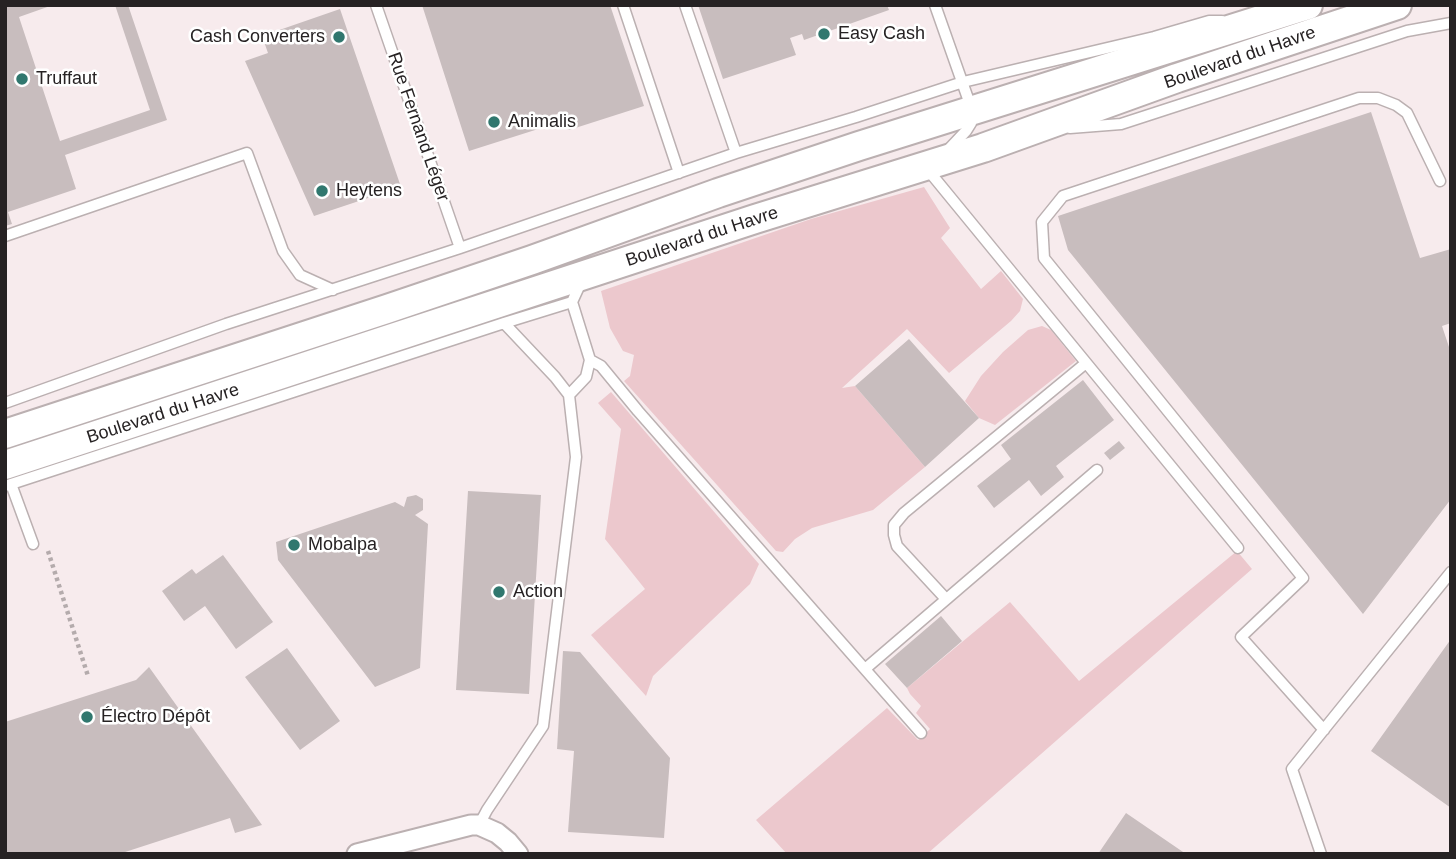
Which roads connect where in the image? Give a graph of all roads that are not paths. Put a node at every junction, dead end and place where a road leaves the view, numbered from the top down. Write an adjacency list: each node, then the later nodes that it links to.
1 (376, 5): 19 (lane, Rue Fernand Léger)
2 (623, 5): 16 (lane)
3 (685, 5): 14 (lane)
4 (935, 5): 11 (lane)
5 (1308, 5): 8 (main road, Boulevard du Havre)
6 (1397, 5): 13 (main road, Boulevard du Havre)
7 (1451, 17): 10 (lane)
8 (1261, 20): 11 (lane); 12 (main road, Boulevard du Havre)
9 (1451, 23): 10 (lane)
10 (1407, 31): 13 (lane)
11 (963, 82): 12 (lane); 14 (lane)
12 (972, 110): 15 (lane); 28 (main road, Boulevard du Havre)
13 (1035, 131): 15 (main road, Boulevard du Havre)
14 (736, 153): 16 (lane)
15 (927, 166): 20 (main road, Boulevard du Havre); 25 (lane)
16 (679, 173): 19 (lane)
17 (1440, 181): 36 (lane)
18 (5, 236): 21 (lane)
19 (460, 248): 21 (lane)
20 (584, 275): 22 (lane); 30 (main road, Boulevard du Havre)
21 (333, 289): 27 (lane)
22 (572, 302): 23 (lane); 24 (lane)
23 (504, 323): 26 (lane); 30 (lane)
24 (590, 360): 26 (lane); 35 (lane)
25 (1086, 363): 32 (lane); 34 (lane)
26 (569, 395): 38 (lane)
27 (5, 403)
28 (5, 434)
29 (1097, 470): 34 (lane)
30 (7, 478): 31 (lane)
31 (33, 544)
32 (1238, 548)
33 (1451, 572): 36 (lane)
34 (946, 599): 35 (lane)
35 (864, 669): 37 (lane)
36 (1324, 730): 41 (lane)
37 (921, 733)
38 (480, 825): 39 (street); 40 (street)
39 (356, 854)
40 (518, 854)
41 (1321, 854)

